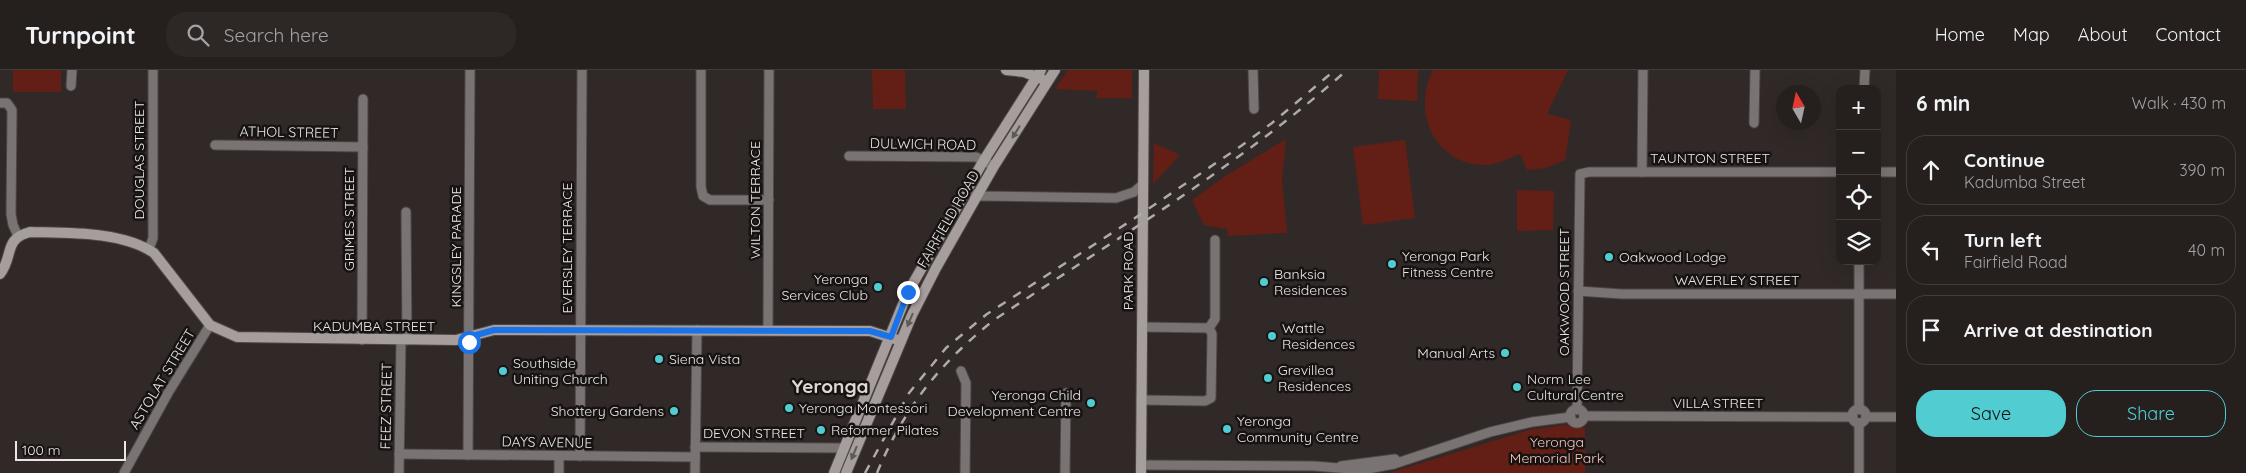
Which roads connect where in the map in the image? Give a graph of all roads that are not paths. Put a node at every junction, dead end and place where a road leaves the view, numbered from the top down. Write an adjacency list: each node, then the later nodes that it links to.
1 (72, 70): 17 (street)
2 (153, 70): 39 (street, DOUGLAS STREET)
3 (470, 70): 51 (street, KINGSLEY PARADE)
4 (582, 70): 50 (street, EVERSLEY TERRACE)
5 (701, 70): 35 (street)
6 (769, 70): 35 (street, WILTON TERRACE)
7 (1006, 70): 14 (street)
8 (1055, 70): 15 (street, FAIRFIELD ROAD)
9 (1144, 70): 32 (street, PARK ROAD)
10 (1254, 70): 20 (street)
11 (1642, 70): 27 (street)
12 (1755, 70): 21 (street)
13 (1865, 70): 16 (street)
14 (1039, 73): 15 (street); 25 (street, FAIRFIELD ROAD)
15 (1048, 82): 26 (street, FAIRFIELD ROAD, one-way to 26)
16 (1864, 85)
17 (71, 86)
18 (363, 99): 23 (street, GRIMES STREET)
19 (0, 103): 37 (street)
20 (1254, 108)
21 (1754, 123)
22 (215, 145): 23 (street, ATHOL STREET)
23 (363, 146): 53 (street, GRIMES STREET)
24 (848, 156): 25 (street, DULWICH ROAD)
25 (984, 160): 26 (street, DULWICH ROAD); 33 (street, FAIRFIELD ROAD)
26 (994, 166): 34 (street, FAIRFIELD ROAD)
27 (1642, 172): 28 (street, TAUNTON STREET); 31 (street, TAUNTON STREET)
28 (1836, 172)
29 (1881, 172): 30 (street)
30 (1896, 172)
31 (1580, 174): 42 (street, OAKWOOD STREET)
32 (1142, 184): 34 (street); 46 (street, PARK ROAD)
33 (966, 192): 34 (street); 52 (street, FAIRFIELD ROAD)
34 (978, 196): 55 (street, FAIRFIELD ROAD, one-way to 55)
35 (769, 200): 49 (street, WILTON TERRACE)
36 (406, 212): 54 (street, FEEZ STREET)
37 (18, 236): 39 (street); 41 (street)
38 (1215, 240): 47 (street)
39 (149, 249): 45 (street, KADUMBA STREET)
40 (1859, 265): 43 (street)
41 (0, 274)
42 (1578, 291): 43 (street, WAVERLEY STREET); 59 (street, OAKWOOD STREET)
43 (1859, 294): 44 (street, WAVERLEY STREET); 60 (street)
44 (1896, 294)
45 (210, 325): 53 (street, KADUMBA STREET); 70 (street, ASTOLAT STREET)
46 (1142, 327): 47 (street); 58 (street, PARK ROAD)
47 (1209, 328): 58 (street)
48 (697, 330): 49 (street, KADUMBA STREET); 50 (street, KADUMBA STREET); 62 (street)
49 (768, 330): 52 (street, KADUMBA STREET)
50 (580, 331): 51 (street, KADUMBA STREET); 67 (street, EVERSLEY TERRACE)
51 (469, 337): 54 (street, KADUMBA STREET); 65 (street, KINGSLEY PARADE)
52 (891, 337): 55 (street, KADUMBA STREET); 63 (street, FAIRFIELD ROAD)
53 (362, 340): 54 (street, KADUMBA STREET)
54 (404, 340): 64 (street, FEEZ STREET)
55 (901, 342): 75 (street, FAIRFIELD ROAD, one-way to 75)
56 (961, 371): 76 (street)
57 (1066, 393): 77 (street)
58 (1141, 400): 69 (street, PARK ROAD)
59 (1581, 413): 60 (street, VILLA STREET); 69 (street, VILLA STREET)
60 (1859, 417): 61 (street, VILLA STREET); 78 (street)
61 (1896, 417)
62 (695, 447): 63 (street, DEVON STREET); 68 (street)
63 (844, 448): 74 (street, FAIRFIELD ROAD)
64 (400, 454): 65 (street, DAYS AVENUE); 71 (street, FEEZ STREET)
65 (468, 455): 66 (street, DAYS AVENUE)
66 (559, 456): 67 (street, DAYS AVENUE); 72 (street)
67 (580, 456): 68 (street, DAYS AVENUE)
68 (695, 457): 73 (street)
69 (1141, 469)
70 (124, 473)
71 (400, 473)
72 (559, 473)
73 (695, 473)
74 (834, 473)
75 (846, 473)
76 (965, 473)
77 (1065, 473)
78 (1859, 473)

